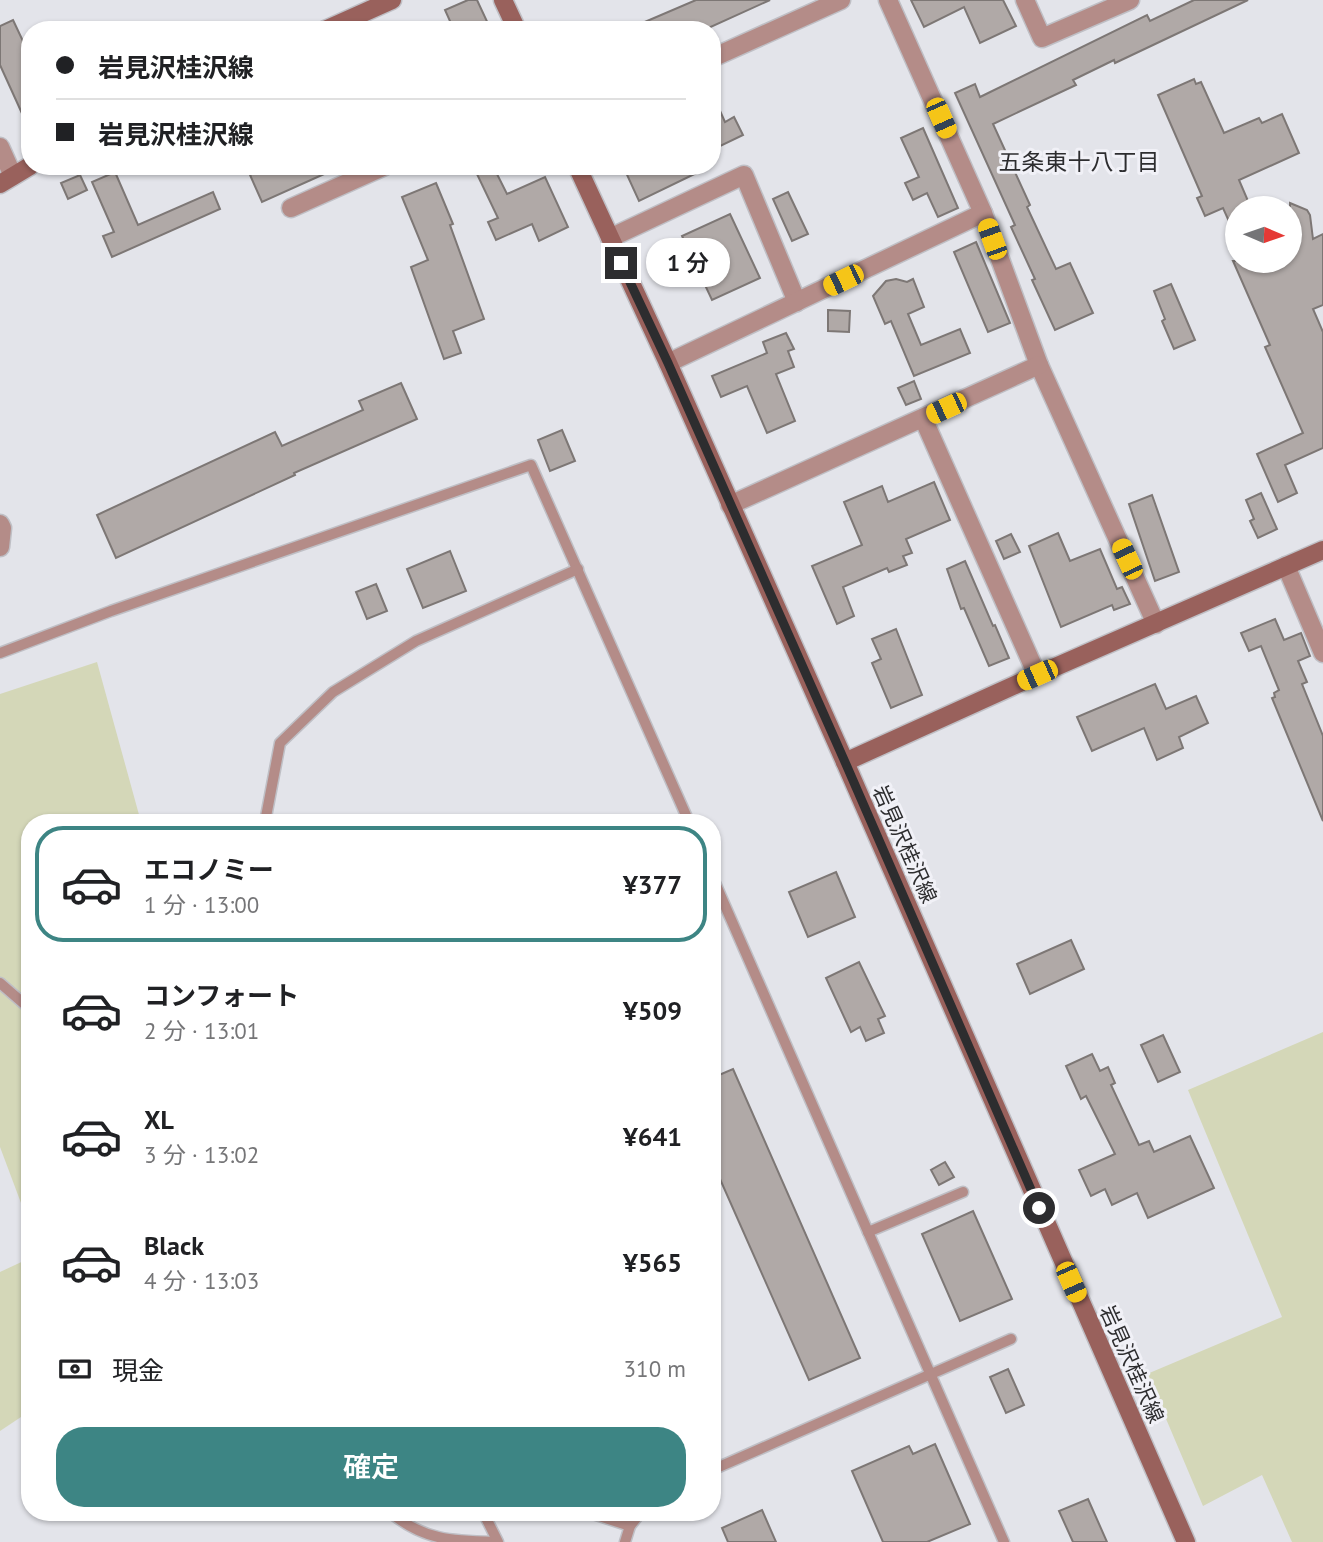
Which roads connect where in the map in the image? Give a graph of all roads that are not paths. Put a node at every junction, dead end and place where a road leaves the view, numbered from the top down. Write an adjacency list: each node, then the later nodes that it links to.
1 (392, 0): 7 (main road)
2 (503, 0): 8 (main road)
3 (841, 0): 9 (street)
4 (888, 0): 15 (street)
5 (1026, 0): 6 (street)
6 (1130, 0)
7 (345, 21)
8 (513, 21)
9 (721, 54)
10 (0, 147): 13 (street)
11 (365, 175): 14 (street)
12 (582, 175): 16 (main road, 岩見沢桂沢線)
13 (6, 180)
14 (291, 208)
15 (982, 213): 17 (street); 19 (street)
16 (610, 238): 17 (street); 18 (main road, 岩見沢桂沢線)
17 (797, 302): 18 (street)
18 (668, 363): 21 (main road, 岩見沢桂沢線)
19 (1039, 365): 20 (street); 27 (street)
20 (923, 418): 21 (street); 30 (street)
21 (730, 505): 31 (main road, 岩見沢桂沢線)
22 (0, 524): 23 (street)
23 (0, 547)
24 (1323, 550): 25 (main road)
25 (1286, 566): 27 (main road); 29 (street)
26 (578, 569): 28 (lane); 32 (lane); 33 (lane)
27 (1156, 624): 30 (main road)
28 (0, 653)
29 (1323, 653)
30 (1037, 675): 31 (main road)
31 (845, 762): 50 (main road, 岩見沢桂沢線)
32 (267, 814)
33 (685, 814)
34 (721, 897): 38 (lane)
35 (0, 983): 36 (lane)
36 (21, 1001)
37 (963, 1192): 38 (lane)
38 (868, 1233): 40 (lane)
39 (1011, 1339): 40 (lane)
40 (929, 1374): 41 (lane); 49 (lane)
41 (721, 1466)
42 (400, 1521): 47 (lane)
43 (487, 1521): 47 (lane)
44 (615, 1521): 46 (lane)
45 (634, 1521): 46 (lane)
46 (630, 1526): 48 (lane)
47 (498, 1542)
48 (625, 1542)
49 (1004, 1542)
50 (1186, 1542)

